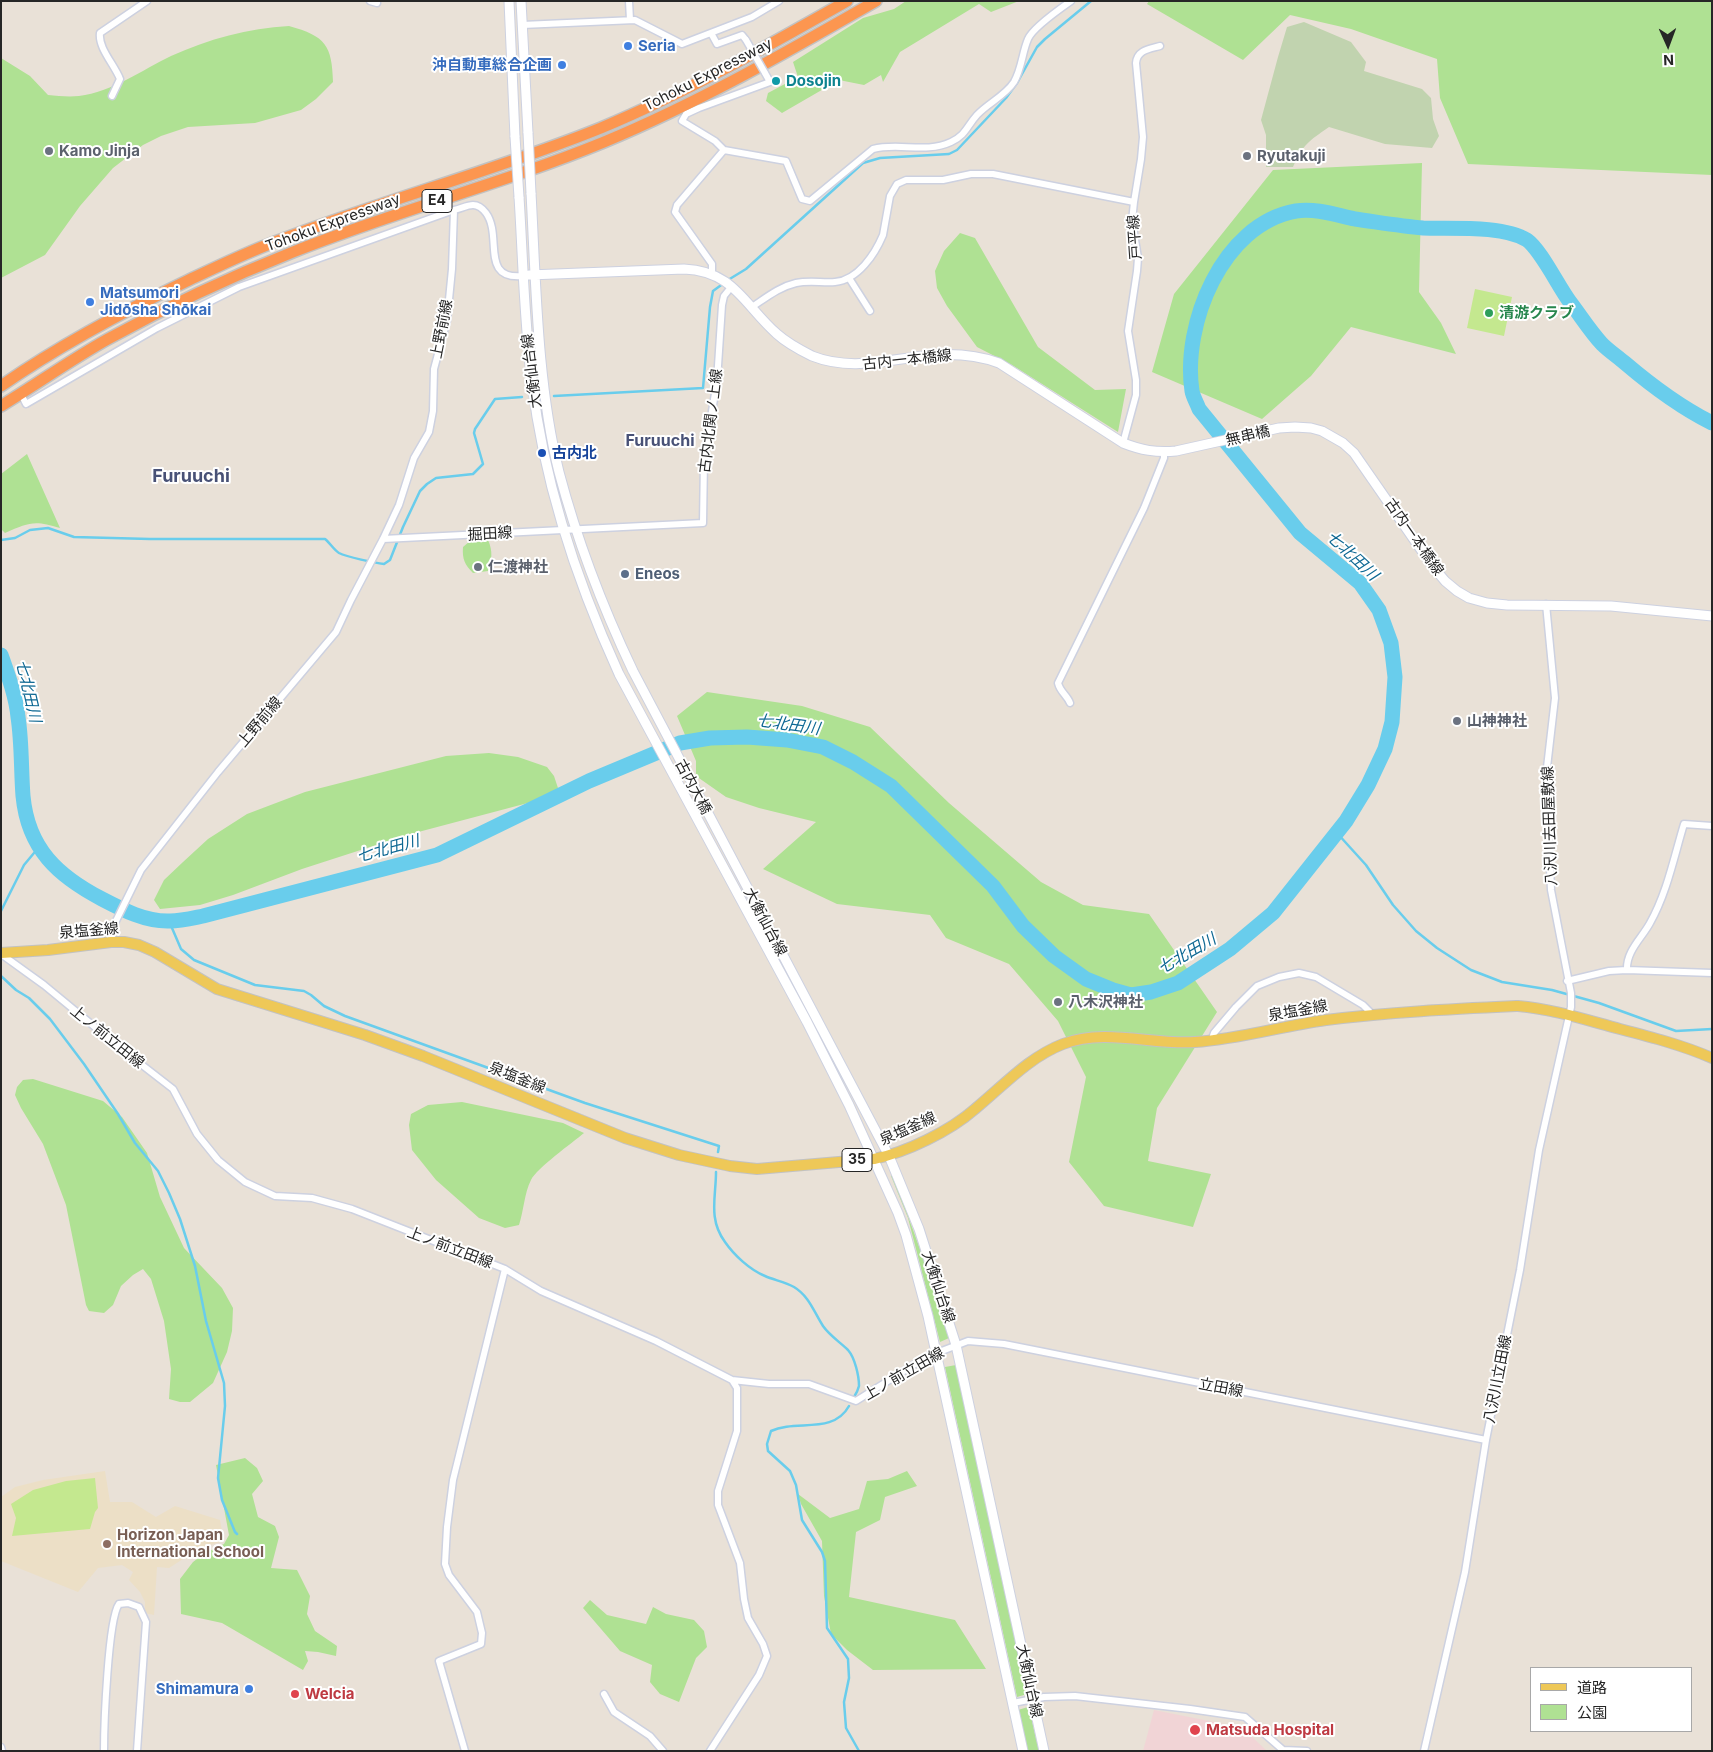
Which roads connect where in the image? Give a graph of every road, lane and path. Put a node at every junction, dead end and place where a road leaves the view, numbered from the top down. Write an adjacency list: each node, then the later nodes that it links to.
1 (147, 1): 15 (street)
2 (370, 1): 10 (street)
3 (509, 1): 21 (main road, 大衡仙台線, bridge)
4 (521, 1): 12 (main road, 大衡仙台線)
5 (629, 1): 11 (street)
6 (778, 1): 13 (street)
7 (846, 1): 26 (highway, Tohoku Expressway / E4)
8 (876, 1): 28 (highway, Tohoku Expressway / E4)
9 (1071, 1): 16 (street)
10 (377, 3)
11 (630, 20): 12 (street); 13 (street)
12 (522, 25): 19 (main road, 大衡仙台線, bridge)
13 (711, 34): 16 (street, bridge)
14 (1160, 46): 17 (street, 戸平線)
15 (112, 96)
16 (724, 150): 20 (street)
17 (1134, 202): 22 (street); 30 (street, 戸平線)
18 (454, 210): 21 (street); 27 (street); 35 (street, 上野前線)
19 (535, 274): 20 (main road, 古内一本橋線); 21 (main road, 古内一本橋線); 33 (main road, 大衡仙台線)
20 (712, 274): 23 (main road, 古内一本橋線)
21 (524, 276): 34 (main road, 大衡仙台線)
22 (849, 278): 24 (street); 25 (street)
23 (727, 282): 24 (main road, 古内一本橋線); 33 (street, 古内北関ノ上線)
24 (752, 307): 30 (main road, 古内一本橋線)
25 (870, 311)
26 (1, 386)
27 (22, 396)
28 (1, 406)
29 (1288, 428): 31 (main road, 無串橋); 36 (main road, 古内一本橋線)
30 (1123, 443): 32 (main road, 古内一本橋線)
31 (1209, 444): 32 (main road, 古内一本橋線)
32 (1164, 452): 38 (street)
33 (577, 529): 34 (street, 掘田線); 39 (main road, 大衡仙台線)
34 (564, 530): 35 (street, 掘田線); 40 (main road, 大衡仙台線)
35 (383, 539): 46 (street, 上野前線)
36 (1546, 604): 37 (main road, 古内一本橋線); 50 (street, 八沢川去田屋敷線)
37 (1712, 616)
38 (1070, 703)
39 (649, 704): 40 (main road); 41 (main road, 大衡仙台線)
40 (638, 710): 42 (main road, 大衡仙台線)
41 (655, 716): 45 (main road, 古内大橋)
42 (644, 721): 44 (main road, 古内大橋)
43 (1712, 826): 48 (street)
44 (718, 859): 56 (main road, 大衡仙台線)
45 (731, 859): 55 (main road, 大衡仙台線)
46 (111, 942): 47 (main road, 泉塩釜線 / 35); 56 (main road, 泉塩釜線 / 35)
47 (1, 954): 57 (street, 上ノ前立田線)
48 (1627, 970): 49 (street); 50 (street)
49 (1712, 973)
50 (1568, 983): 51 (street, 八沢川去田屋敷線)
51 (1570, 1011): 52 (main road, 泉塩釜線 / 35); 54 (main road, 泉塩釜線 / 35); 61 (street, 八沢川立田線)
52 (1373, 1015): 53 (main road, 泉塩釜線 / 35); 53 (street)
53 (1211, 1040): 55 (main road, 泉塩釜線 / 35)
54 (1712, 1058)
55 (889, 1156): 56 (main road, 泉塩釜線 / 35); 58 (main road, 大衡仙台線)
56 (874, 1159): 59 (main road, 大衡仙台線)
57 (505, 1269): 60 (street, 上ノ前立田線); 67 (street)
58 (956, 1345): 59 (street, 上ノ前立田線); 61 (street, 立田線); 63 (main road, 大衡仙台線)
59 (936, 1352): 60 (street, 上ノ前立田線); 64 (main road, 大衡仙台線)
60 (732, 1380): 69 (street)
61 (1486, 1440): 73 (street, 八沢川立田線)
62 (604, 1694): 68 (street)
63 (1033, 1699): 64 (street); 71 (main road, 大衡仙台線); 72 (street)
64 (1013, 1703): 70 (main road, 大衡仙台線)
65 (104, 1751): 66 (street)
66 (137, 1751)
67 (465, 1751)
68 (663, 1751)
69 (710, 1751)
70 (1023, 1751)
71 (1044, 1751)
72 (1307, 1751)
73 (1424, 1751)

